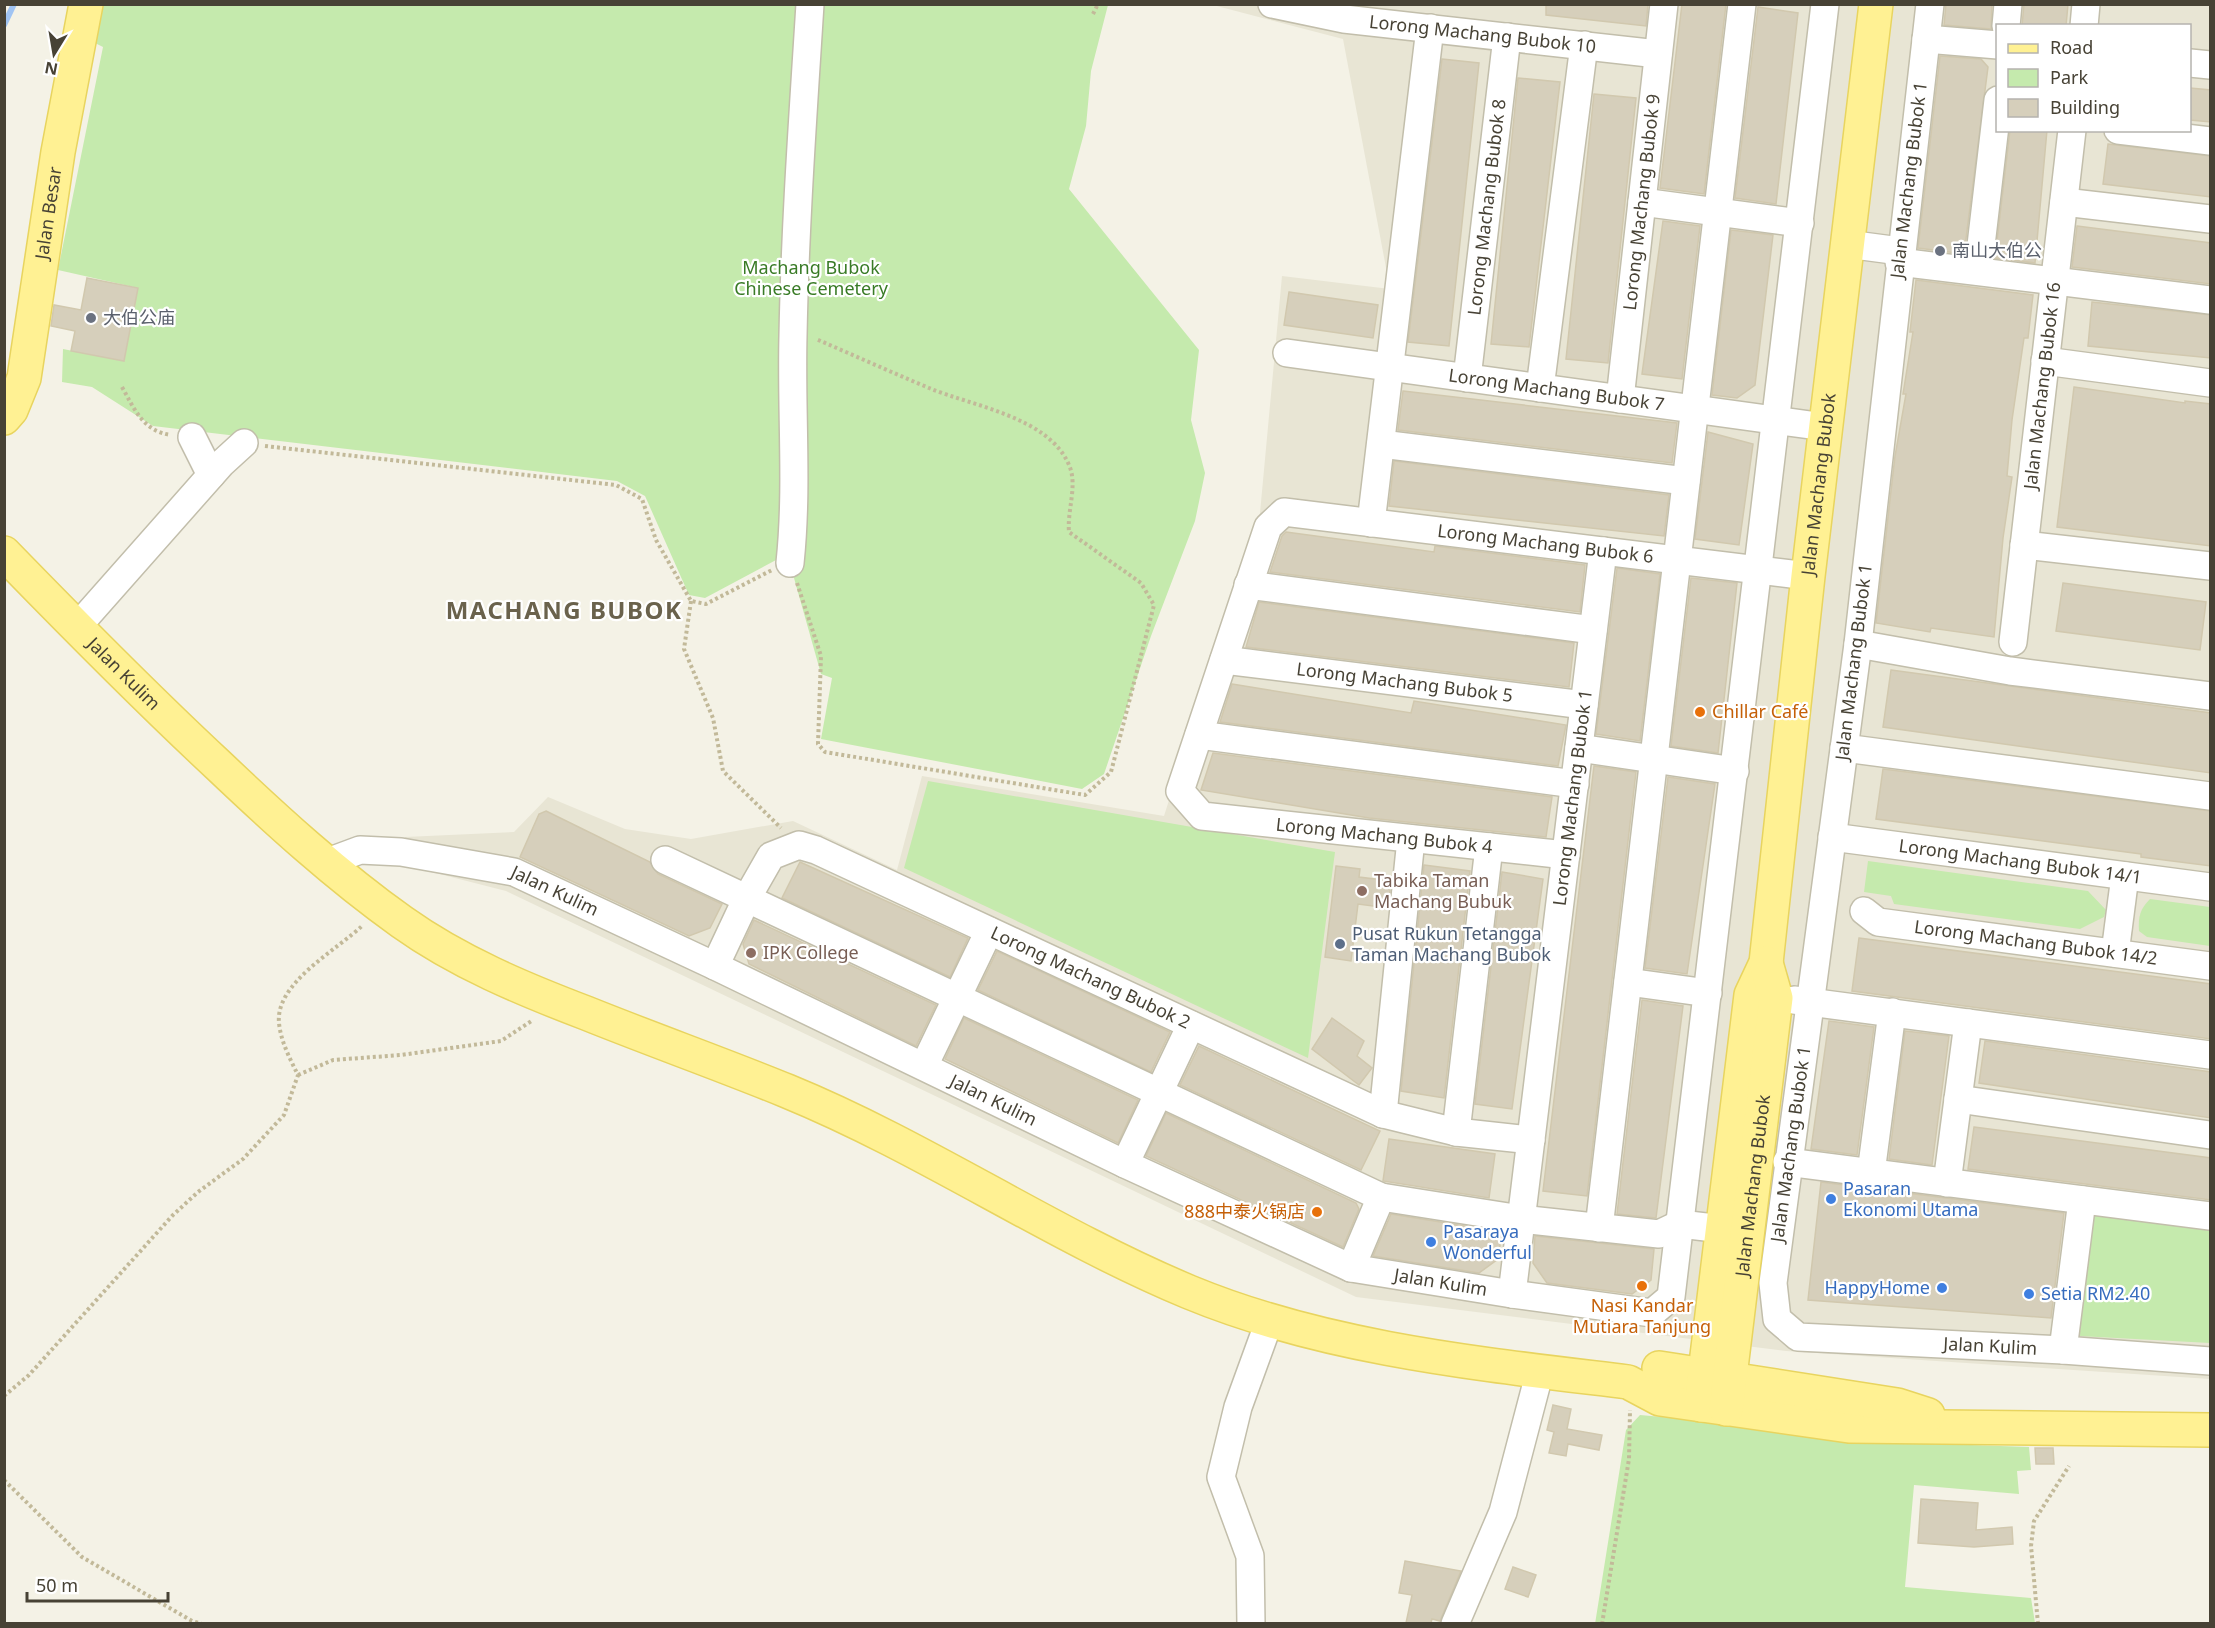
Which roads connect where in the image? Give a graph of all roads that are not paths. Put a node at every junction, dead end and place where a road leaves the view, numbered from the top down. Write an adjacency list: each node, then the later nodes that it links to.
1 (86, 4): 43 (main road, Jalan Besar)
2 (810, 4): 56 (street)
3 (1664, 4): 18 (street, Lorong Machang Bubok 9)
4 (1742, 4): 27 (street)
5 (1825, 4): 29 (street)
6 (1876, 4): 30 (main road, Jalan Machang Bubok)
7 (1930, 4): 15 (street, Jalan Machang Bubok 1)
8 (2008, 4): 11 (street)
9 (2086, 4): 12 (street)
10 (1282, 6): 13 (street, Lorong Machang Bubok 10)
11 (2006, 24)
12 (2084, 24)
13 (1430, 28): 14 (street, Lorong Machang Bubok 10); 37 (street)
14 (1507, 37): 16 (street, Lorong Machang Bubok 10); 38 (street, Lorong Machang Bubok 8)
15 (1926, 39): 17 (street); 31 (street, Jalan Machang Bubok 1)
16 (1584, 45): 18 (street, Lorong Machang Bubok 10); 40 (street)
17 (1996, 45)
18 (1658, 54): 25 (street, Lorong Machang Bubok 9)
19 (2191, 63): 20 (street)
20 (2211, 64)
21 (1996, 117): 32 (street)
22 (2072, 132): 26 (street, Jalan Machang Bubok 16)
23 (2135, 132): 24 (street)
24 (2211, 141)
25 (1642, 202): 27 (street); 41 (street, Lorong Machang Bubok 9)
26 (2064, 202): 28 (street); 33 (street, Jalan Machang Bubok 16)
27 (1718, 212): 29 (street); 42 (street)
28 (2211, 219)
29 (1800, 223): 44 (street)
30 (1847, 244): 31 (street); 45 (main road, Jalan Machang Bubok)
31 (1900, 256): 32 (street); 64 (street, Jalan Machang Bubok 1)
32 (1978, 271): 33 (street)
33 (2055, 280): 34 (street); 36 (street, Jalan Machang Bubok 16)
34 (2211, 300)
35 (1287, 353): 37 (street, Lorong Machang Bubok 7)
36 (2045, 361): 39 (street); 52 (street, Jalan Machang Bubok 16)
37 (1390, 367): 38 (street, Lorong Machang Bubok 7); 48 (street)
38 (1467, 378): 40 (street, Lorong Machang Bubok 7)
39 (2211, 382)
40 (1540, 388): 41 (street, Lorong Machang Bubok 7)
41 (1620, 399): 42 (street, Lorong Machang Bubok 7)
42 (1695, 409): 44 (street, Lorong Machang Bubok 7); 50 (street)
43 (4, 418)
44 (1776, 421): 45 (street, Lorong Machang Bubok 7); 58 (street)
45 (1825, 427): 59 (main road, Jalan Machang Bubok)
46 (192, 437): 49 (street)
47 (244, 443): 49 (street)
48 (1381, 444): 50 (street); 51 (street)
49 (211, 475): 61 (street)
50 (1686, 481): 55 (street)
51 (1371, 523): 53 (street, Lorong Machang Bubok 6); 60 (street, Lorong Machang Bubok 6)
52 (2024, 545): 57 (street); 63 (street, Jalan Machang Bubok 16)
53 (1603, 551): 55 (street, Lorong Machang Bubok 6); 62 (street, Lorong Machang Bubok 1)
54 (4, 553): 61 (main road, Jalan Kulim)
55 (1677, 560): 58 (street, Lorong Machang Bubok 6); 71 (street)
56 (790, 563)
57 (2211, 566)
58 (1758, 570): 59 (street, Lorong Machang Bubok 6); 72 (street)
59 (1808, 576): 91 (main road, Jalan Machang Bubok)
60 (1248, 585): 62 (street); 65 (street)
61 (76, 628): 80 (main road, Jalan Kulim)
62 (1593, 630): 67 (street, Lorong Machang Bubok 1)
63 (2013, 642)
64 (1858, 644): 66 (street); 70 (street, Jalan Machang Bubok 1)
65 (1224, 660): 67 (street, Lorong Machang Bubok 5); 68 (street)
66 (2211, 696)
67 (1584, 705): 69 (street, Lorong Machang Bubok 1)
68 (1198, 735): 73 (street); 76 (street, Lorong Machang Bubok 4)
69 (1579, 748): 71 (street); 73 (street, Lorong Machang Bubok 1)
70 (1844, 748): 74 (street); 75 (street, Jalan Machang Bubok 1)
71 (1654, 759): 72 (street); 89 (street)
72 (1735, 771): 90 (street)
73 (1575, 784): 78 (street, Lorong Machang Bubok 1)
74 (2211, 796)
75 (1832, 837): 81 (street, Lorong Machang Bubok 14/1); 93 (street, Jalan Machang Bubok 1)
76 (1411, 838): 77 (street, Lorong Machang Bubok 4); 101 (street)
77 (1489, 847): 78 (street, Lorong Machang Bubok 4); 102 (street)
78 (1566, 855): 104 (street, Lorong Machang Bubok 1)
79 (665, 860): 83 (street)
80 (325, 863): 87 (street, Jalan Kulim); 119 (main road, Jalan Kulim)
81 (2125, 876): 82 (street, Lorong Machang Bubok 14/1); 86 (street)
82 (2211, 887)
83 (747, 898): 85 (street, Lorong Machang Bubok 2); 87 (street); 92 (street)
84 (1864, 911): 86 (street, Lorong Machang Bubok 14/2)
85 (989, 931): 92 (street); 96 (street, Lorong Machang Bubok 2)
86 (2115, 953): 88 (street, Lorong Machang Bubok 14/2)
87 (715, 966): 98 (street, Jalan Kulim)
88 (2211, 966)
89 (1628, 981): 90 (street); 114 (street)
90 (1708, 993): 113 (street)
91 (1764, 996): 93 (street); 115 (main road, Jalan Machang Bubok); 118 (main road, Jalan Machang Bubok)
92 (957, 997): 98 (street); 99 (street)
93 (1810, 1002): 94 (street); 105 (street, Jalan Machang Bubok 1)
94 (1892, 1012): 95 (street); 107 (street)
95 (1968, 1023): 97 (street); 100 (street)
96 (1191, 1025): 99 (street); 101 (street, Lorong Machang Bubok 2)
97 (2211, 1055)
98 (924, 1066): 106 (street, Jalan Kulim)
99 (1159, 1092): 106 (street); 109 (street)
100 (1959, 1099): 103 (street); 108 (street)
101 (1383, 1114): 102 (street, Lorong Machang Bubok 2)
102 (1456, 1132): 104 (street, Lorong Machang Bubok 2)
103 (2211, 1136)
104 (1531, 1140): 112 (street, Lorong Machang Bubok 1)
105 (1787, 1162): 107 (street); 120 (street, Jalan Machang Bubok 1)
106 (1125, 1164): 116 (street, Jalan Kulim)
107 (1871, 1173): 108 (street)
108 (1947, 1183): 110 (street)
109 (1381, 1197): 112 (street); 116 (street)
110 (2082, 1200): 111 (street); 121 (street)
111 (2211, 1216)
112 (1521, 1219): 114 (street); 117 (street, Lorong Machang Bubok 1)
113 (1680, 1224): 114 (street); 115 (street); 117 (street, Jalan Kulim)
114 (1599, 1228)
115 (1724, 1229): 118 (main road, Jalan Machang Bubok)
116 (1351, 1268): 117 (street, Jalan Kulim)
117 (1512, 1294)
118 (1726, 1314): 123 (main road); 126 (main road); 127 (main road, Jalan Machang Bubok)
119 (1270, 1319): 124 (main road, Jalan Kulim); 130 (street)
120 (1777, 1319): 121 (street, Jalan Kulim)
121 (2063, 1350): 122 (street, Jalan Kulim)
122 (2211, 1361)
123 (1659, 1368): 125 (main road); 127 (main road, Jalan Kulim)
124 (1540, 1371): 125 (main road, Jalan Kulim); 131 (street)
125 (1628, 1382): 127 (main road, Jalan Kulim)
126 (1792, 1388): 127 (main road, Jalan Kulim); 128 (main road, Jalan Kulim)
127 (1716, 1392): 128 (main road, Jalan Kulim)
128 (1964, 1427): 129 (main road, Jalan Kulim)
129 (2211, 1430)
130 (1251, 1623)
131 (1455, 1623)

